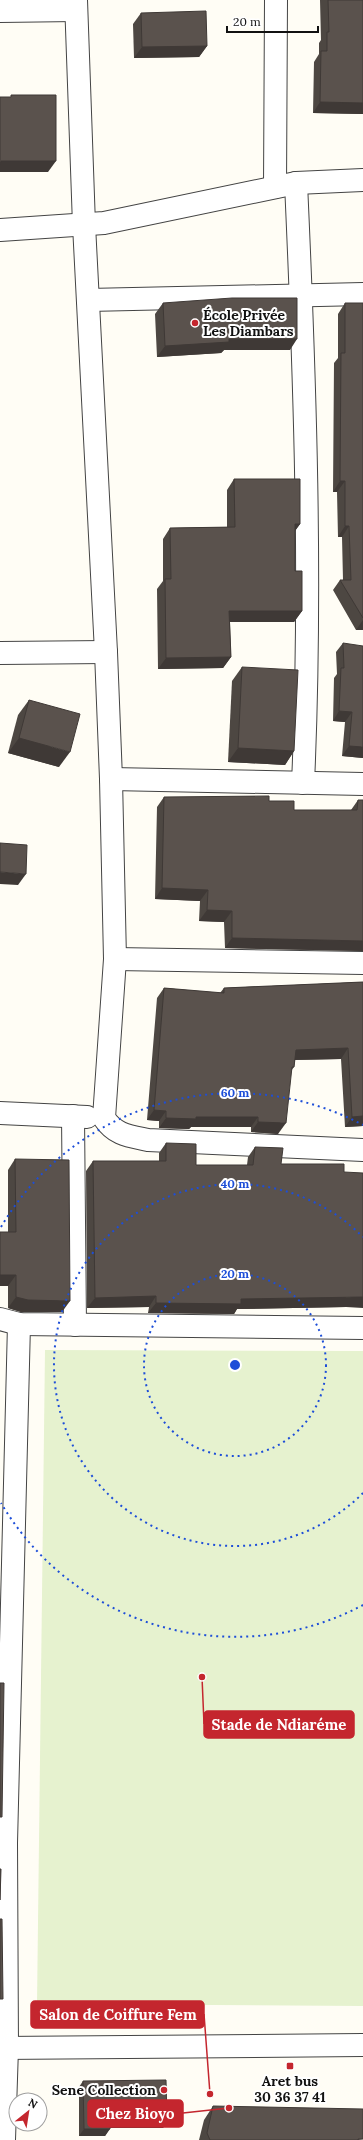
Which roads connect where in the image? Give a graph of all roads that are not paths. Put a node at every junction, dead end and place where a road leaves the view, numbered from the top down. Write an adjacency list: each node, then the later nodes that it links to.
1 (276, 0): 5 (street)
2 (76, 5): 3 (street); 6 (street)
3 (0, 11)
4 (363, 180): 5 (street)
5 (286, 185): 6 (street); 9 (street)
6 (84, 225): 7 (street); 10 (street)
7 (0, 230)
8 (363, 294): 9 (street)
9 (301, 295): 10 (street); 14 (street)
10 (88, 300): 11 (street)
11 (106, 652): 12 (street); 13 (street)
12 (0, 653)
13 (111, 779): 14 (street); 16 (street)
14 (303, 782): 15 (street)
15 (363, 784)
16 (115, 959): 17 (street); 20 (street)
17 (363, 962)
18 (0, 1113): 19 (street)
19 (73, 1116): 20 (street); 23 (street)
20 (104, 1118): 21 (street)
21 (363, 1150)
22 (10, 1322): 23 (street); 25 (street)
23 (75, 1325): 24 (street)
24 (363, 1328)
25 (6, 1662): 26 (street)
26 (3, 1843): 28 (street)
27 (363, 2045): 28 (street)
28 (4, 2048): 29 (street)
29 (4, 2140)

